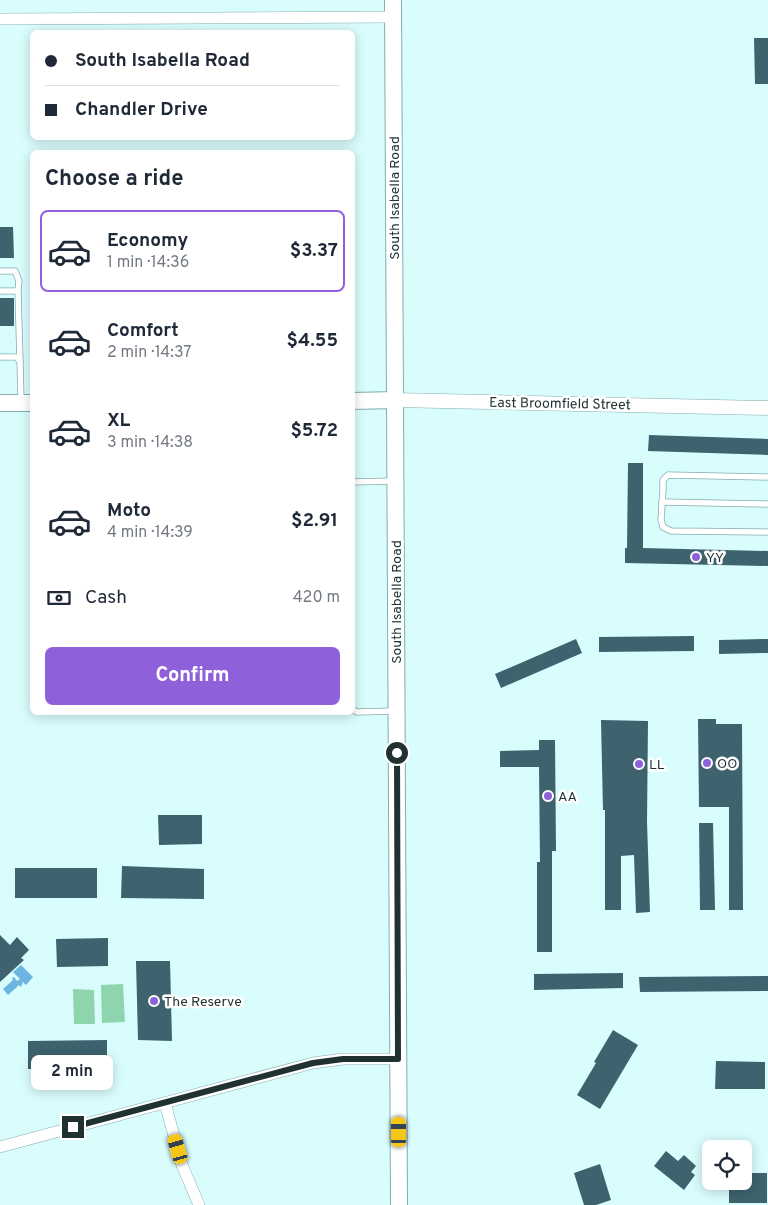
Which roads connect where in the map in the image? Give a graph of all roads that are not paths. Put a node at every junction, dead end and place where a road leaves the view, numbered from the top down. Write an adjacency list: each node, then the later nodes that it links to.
1 (392, 0): 2 (main road, South Isabella Road)
2 (393, 17): 3 (street); 9 (main road, South Isabella Road)
3 (0, 19)
4 (0, 271): 6 (lane)
5 (0, 291): 6 (lane)
6 (18, 291): 8 (lane)
7 (0, 357): 8 (lane)
8 (20, 360): 12 (lane)
9 (395, 400): 10 (main road, East Broomfield Street); 13 (street, East Broomfield Street); 16 (main road, South Isabella Road)
10 (355, 401)
11 (0, 403): 12 (main road)
12 (27, 403)
13 (768, 408)
14 (768, 476): 17 (lane)
15 (355, 482): 16 (lane)
16 (396, 482): 21 (main road, South Isabella Road)
17 (662, 502): 18 (lane); 19 (lane)
18 (768, 504)
19 (768, 532)
20 (355, 711): 21 (lane)
21 (397, 711): 22 (main road, South Isabella Road)
22 (398, 1059): 23 (street); 26 (main road, South Isabella Road)
23 (165, 1102): 24 (street); 25 (street)
24 (0, 1147)
25 (199, 1205)
26 (399, 1205)

